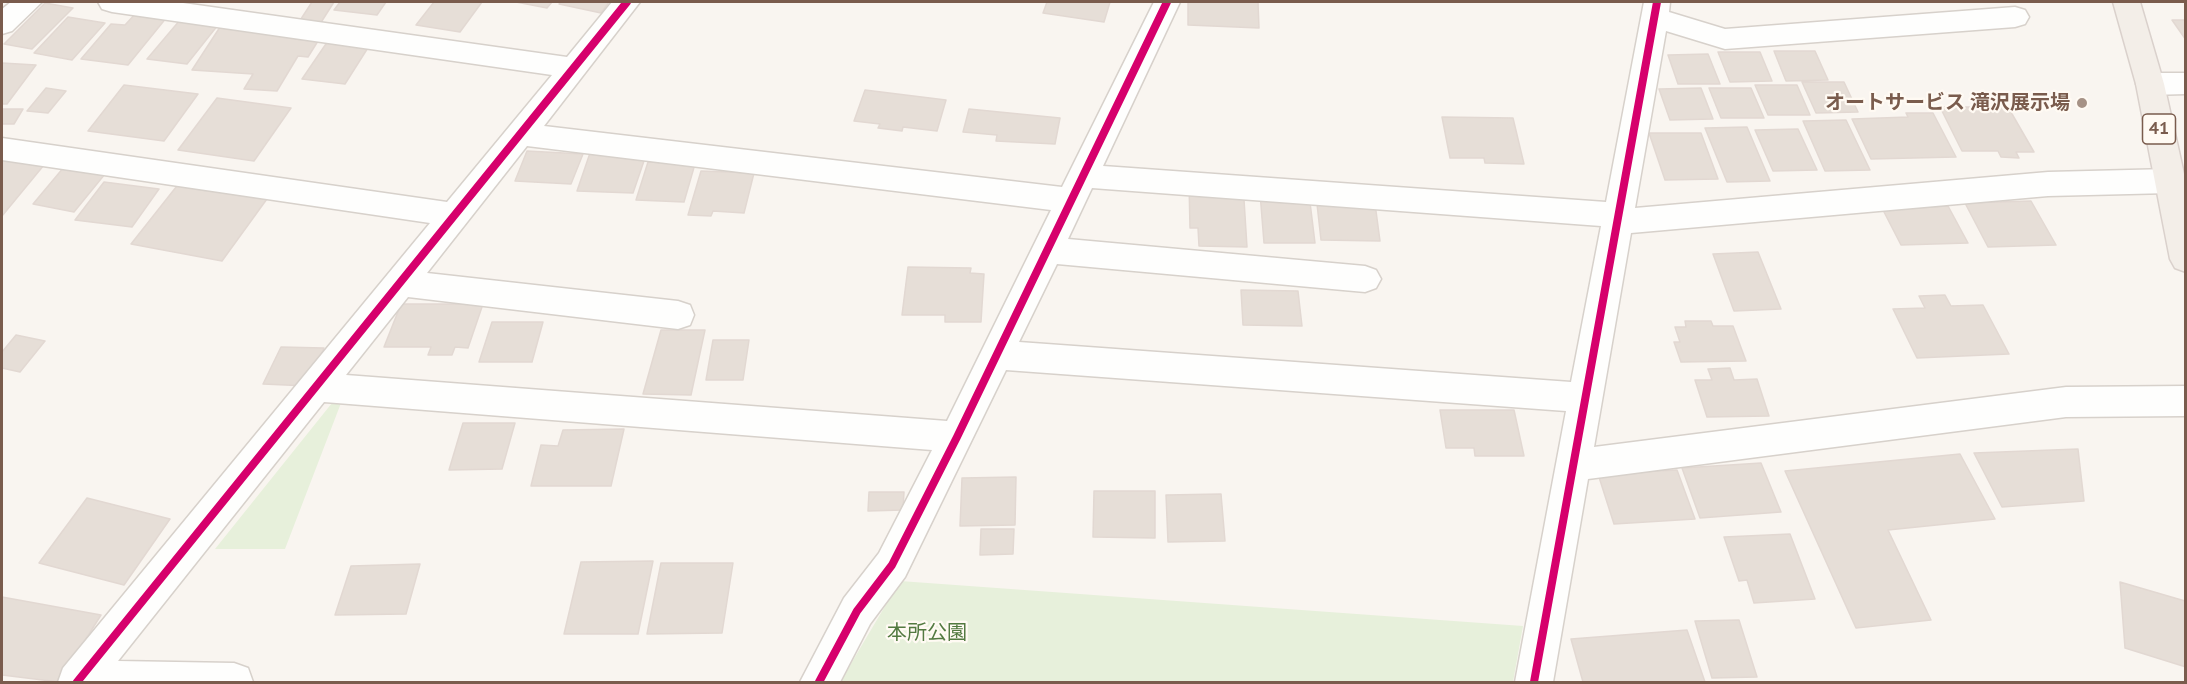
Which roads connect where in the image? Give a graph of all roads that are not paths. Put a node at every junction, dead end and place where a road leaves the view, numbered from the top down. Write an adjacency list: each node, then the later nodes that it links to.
1 (28, 2): 8 (street)
2 (112, 2): 9 (street)
3 (627, 2): 9 (street)
4 (1167, 2): 15 (street)
5 (2127, 2): 11 (main road, 41)
6 (1656, 9): 7 (street); 17 (street)
7 (2015, 17)
8 (2, 24)
9 (573, 68): 12 (street)
10 (2186, 83): 11 (street)
11 (2150, 84): 14 (main road, 41)
12 (520, 134): 15 (street); 16 (street)
13 (2, 149): 16 (street)
14 (2170, 181): 17 (street); 19 (main road, 41)
15 (1077, 188): 17 (street); 18 (street)
16 (455, 215): 21 (street)
17 (1616, 219): 25 (street)
18 (1047, 250): 20 (street); 23 (street)
19 (2186, 259)
20 (1365, 279)
21 (400, 283): 22 (street); 24 (street)
22 (678, 315)
23 (997, 355): 25 (street); 27 (street)
24 (318, 387): 27 (street); 29 (street)
25 (1585, 398): 28 (street)
26 (2186, 401): 28 (street)
27 (957, 437): 31 (street)
28 (1573, 465): 32 (street)
29 (78, 681): 30 (street)
30 (234, 682)
31 (819, 682)
32 (1534, 682)

